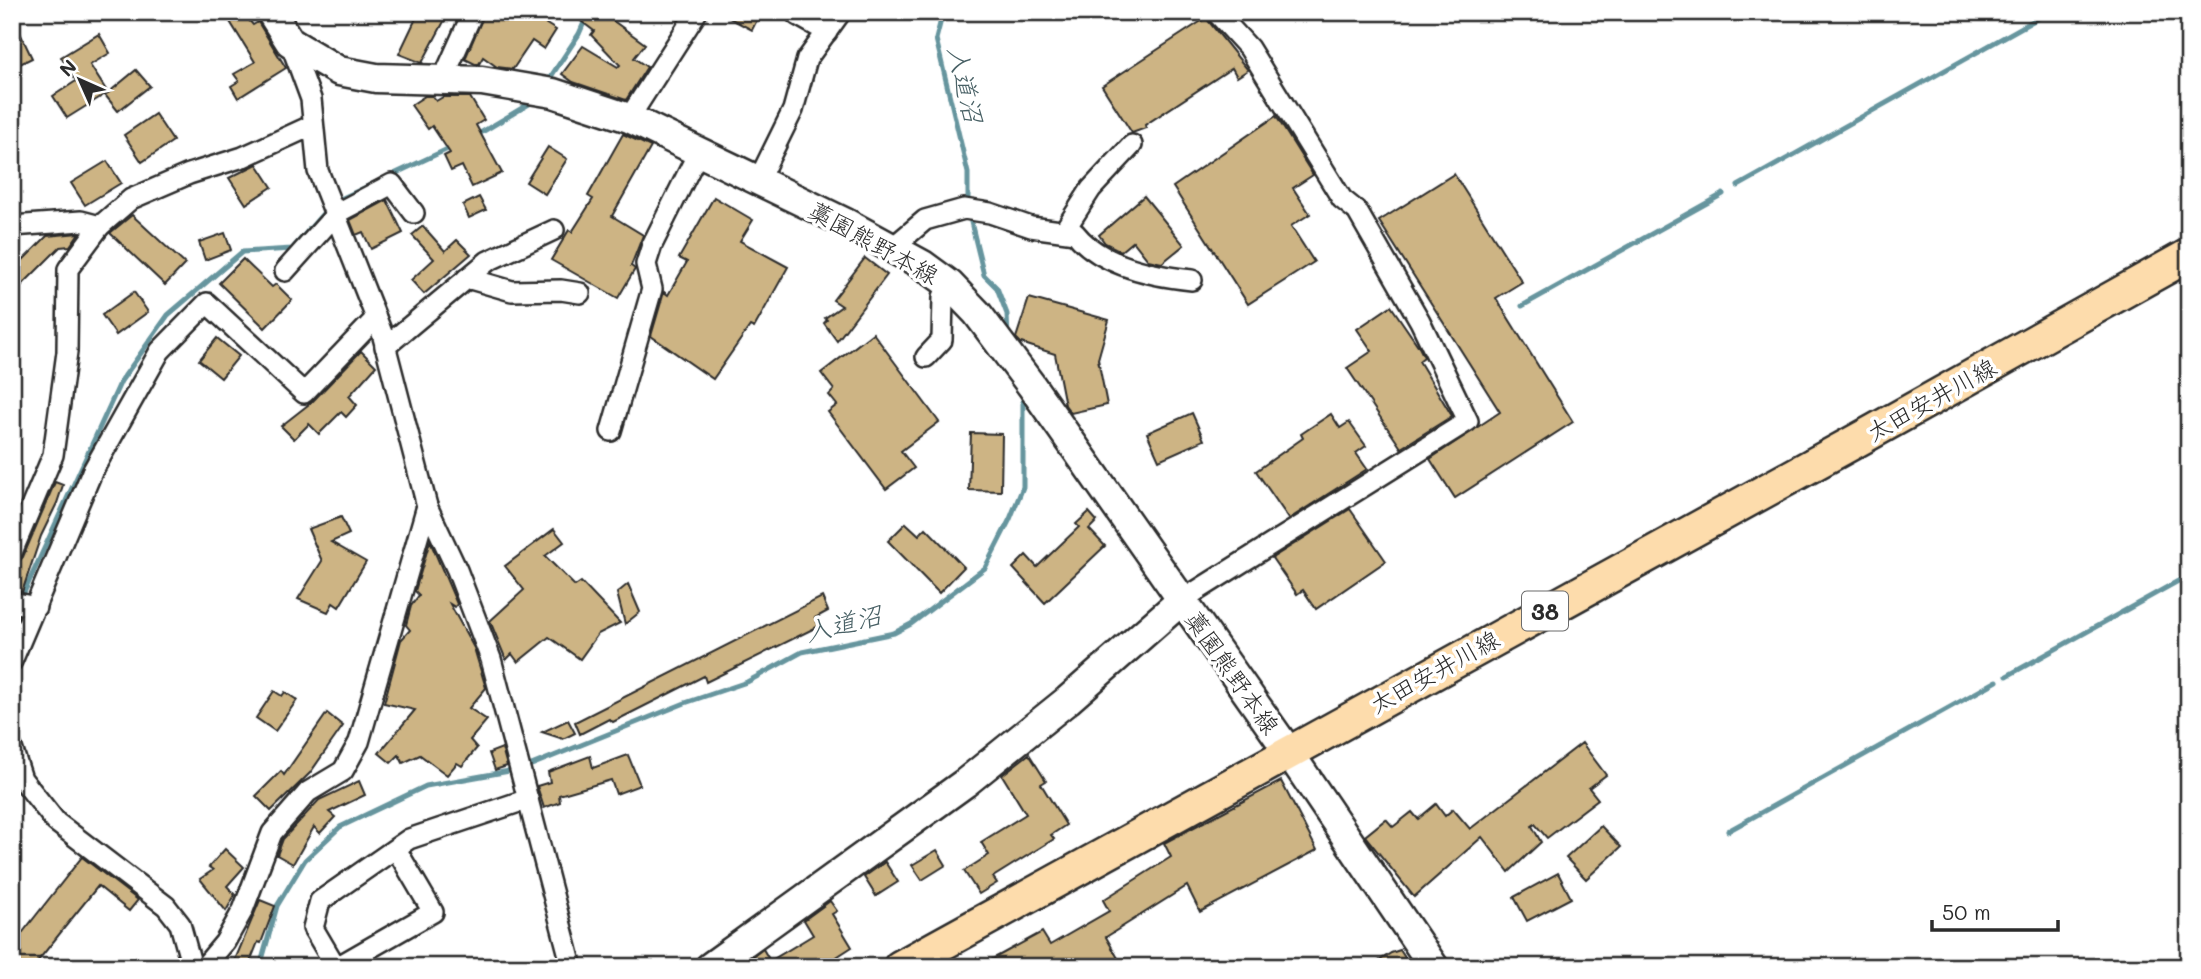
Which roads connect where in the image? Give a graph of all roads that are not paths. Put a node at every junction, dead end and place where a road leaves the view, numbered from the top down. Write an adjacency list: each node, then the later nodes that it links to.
1 (271, 12): 8 (main road, 藁園熊野本線)
2 (473, 12): 9 (street)
3 (697, 12): 10 (street)
4 (841, 12): 7 (street)
5 (1216, 12): 34 (street)
6 (797, 15): 7 (street)
7 (827, 32): 14 (street)
8 (290, 42): 9 (main road, 藁園熊野本線); 11 (street)
9 (443, 79): 10 (main road, 藁園熊野本線)
10 (629, 118): 13 (main road, 藁園熊野本線)
11 (313, 125): 15 (street); 18 (street)
12 (1132, 145): 20 (street)
13 (699, 151): 14 (main road, 藁園熊野本線); 31 (street)
14 (758, 181): 21 (main road, 藁園熊野本線)
15 (337, 213): 16 (street); 23 (street); 28 (street)
16 (414, 213)
17 (12, 226): 18 (street)
18 (100, 226): 33 (street)
19 (554, 230): 24 (street)
20 (1064, 231): 21 (street); 25 (street)
21 (892, 247): 26 (main road, 藁園熊野本線)
22 (2189, 254): 38 (main road, 太田安井川線 / 38)
23 (285, 271)
24 (467, 278): 27 (street); 29 (street)
25 (1192, 280)
26 (949, 284): 30 (street); 34 (main road, 藁園熊野本線)
27 (580, 293)
28 (376, 318): 29 (street); 35 (street)
29 (385, 347): 32 (street)
30 (926, 357)
31 (611, 431)
32 (427, 506): 39 (street); 42 (street)
33 (12, 552)
34 (1182, 600): 38 (main road, 藁園熊野本線); 45 (main road)
35 (26, 605): 36 (street)
36 (12, 661)
37 (12, 748): 41 (street)
38 (1288, 751): 46 (main road, 太田安井川線 / 38); 47 (main road, 藁園熊野本線)
39 (528, 799): 40 (street); 44 (street)
40 (396, 849): 43 (street); 43 (street)
41 (192, 967)
42 (204, 967)
43 (336, 967)
44 (572, 967)
45 (710, 967)
46 (900, 967)
47 (1434, 967)

